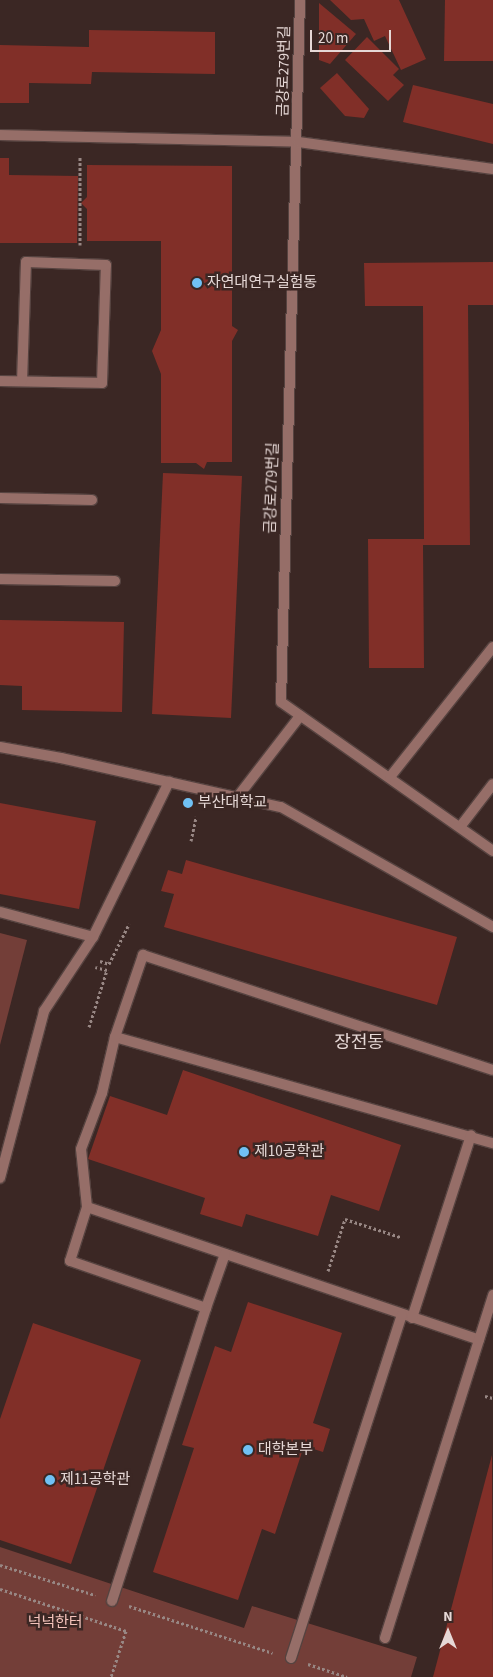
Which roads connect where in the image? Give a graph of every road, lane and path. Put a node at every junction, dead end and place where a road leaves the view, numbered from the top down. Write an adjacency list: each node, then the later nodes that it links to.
1 (300, 0): 3 (street, 금강로279번길)
2 (0, 135): 3 (street)
3 (298, 142): 5 (street); 14 (street, 금강로279번길)
4 (80, 156): 6 (path)
5 (493, 169)
6 (80, 264): 8 (street); 8 (street)
7 (0, 381): 8 (street)
8 (22, 381)
9 (0, 498): 10 (street)
10 (92, 500)
11 (0, 579): 12 (street)
12 (115, 581)
13 (493, 647): 16 (street)
14 (300, 716): 16 (street, 금강로279번길); 19 (street)
15 (0, 747): 17 (street)
16 (390, 776): 21 (street, 금강로279번길)
17 (168, 782): 19 (street); 27 (street)
18 (493, 784): 21 (street)
19 (239, 796): 26 (street)
20 (196, 817): 22 (path)
21 (460, 827): 23 (street, 금강로279번길)
22 (191, 841)
23 (493, 851)
24 (0, 912): 27 (street)
25 (129, 924): 28 (path)
26 (493, 927)
27 (93, 937): 35 (street)
28 (95, 959)
29 (92, 966): 30 (path)
30 (89, 1027)
31 (115, 1037): 32 (street); 33 (street); 36 (street)
32 (493, 1070)
33 (471, 1135): 34 (street); 42 (street)
34 (493, 1143)
35 (0, 1178)
36 (87, 1207): 38 (street); 41 (street)
37 (400, 1237): 39 (path)
38 (225, 1254): 41 (street); 42 (street)
39 (327, 1274)
40 (493, 1295): 43 (street)
41 (206, 1308): 48 (street)
42 (407, 1316): 43 (street); 50 (street)
43 (479, 1340): 49 (street)
44 (485, 1396): 45 (path)
45 (493, 1398)
46 (0, 1565): 48 (path)
47 (0, 1590): 51 (path)
48 (112, 1601): 50 (path)
49 (385, 1638)
50 (291, 1658): 52 (path)
51 (111, 1677)
52 (347, 1677)

